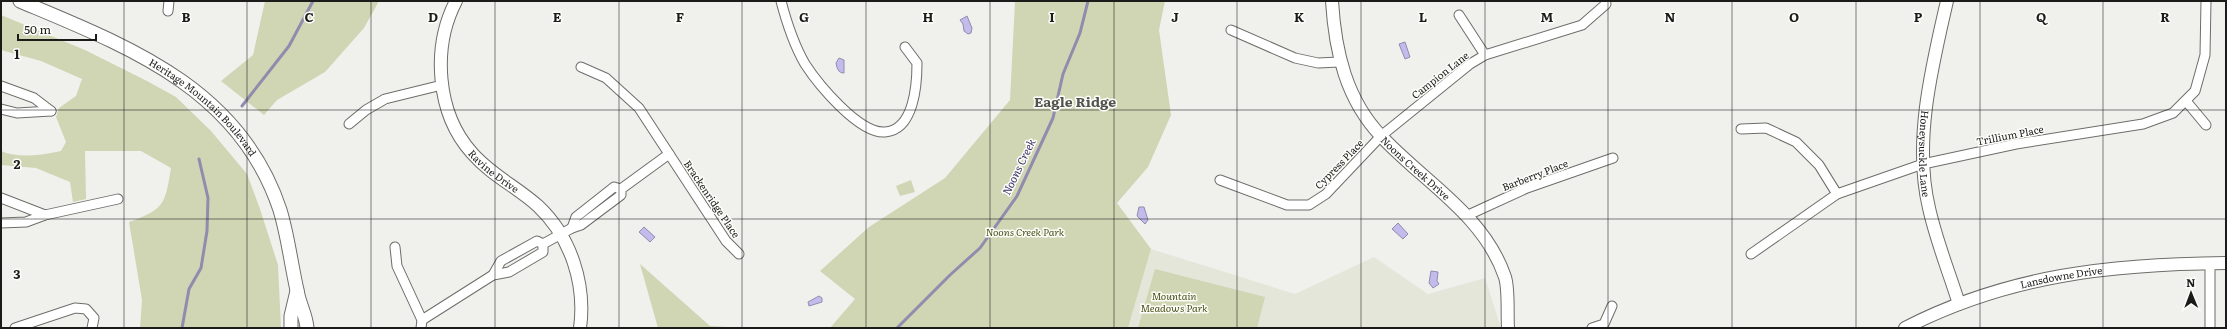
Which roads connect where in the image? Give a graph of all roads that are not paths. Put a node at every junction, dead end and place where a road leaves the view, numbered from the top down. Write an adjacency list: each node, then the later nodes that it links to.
1 (20, 1): 40 (main road, Heritage Mountain Boulevard)
2 (456, 1): 14 (street, Ravine Drive)
3 (781, 1): 10 (street)
4 (1332, 1): 12 (street, Noons Creek Drive)
5 (1947, 1): 24 (street, Honeysuckle Lane)
6 (2206, 1): 16 (street, Trillium Place)
7 (1606, 4): 11 (street, Campion Lane)
8 (1459, 16): 11 (street)
9 (1231, 30): 12 (street)
10 (905, 47)
11 (1485, 55): 21 (street, Campion Lane)
12 (1339, 62): 21 (street, Noons Creek Drive)
13 (581, 67): 22 (street, Brackenridge Place)
14 (442, 85): 18 (street); 32 (street, Ravine Drive)
15 (1, 86): 17 (street)
16 (2186, 101): 19 (street); 24 (street, Trillium Place)
17 (1, 109)
18 (349, 124)
19 (2206, 125)
20 (1741, 129): 26 (street)
21 (1381, 136): 25 (street, Cypress Place); 30 (street, Noons Creek Drive)
22 (669, 154): 32 (street); 35 (street, Brackenridge Place)
23 (1613, 158): 30 (street, Barberry Place)
24 (1923, 164): 26 (street, Trillium Place); 41 (street, Honeysuckle Lane)
25 (1220, 180)
26 (1837, 194): 36 (street, Trillium Place)
27 (1, 198): 29 (street)
28 (118, 199): 29 (street)
29 (45, 215): 31 (street)
30 (1466, 216): 49 (street, Noons Creek Drive)
31 (1, 223)
32 (561, 234): 33 (street); 48 (street, Ravine Drive)
33 (543, 244): 39 (street); 39 (street)
34 (395, 247): 43 (street)
35 (739, 254)
36 (1751, 254)
37 (2210, 263): 38 (street, Lansdowne Drive); 41 (street, Lansdowne Drive); 52 (street)
38 (2226, 263)
39 (493, 275): 43 (street)
40 (297, 291): 46 (main road, Heritage Mountain Boulevard); 47 (main road, Heritage Mountain Boulevard)
41 (1959, 304): 51 (street, Lansdowne Drive)
42 (1612, 306): 50 (street)
43 (421, 324)
44 (15, 328): 45 (street)
45 (92, 328)
46 (291, 328)
47 (307, 328)
48 (580, 328)
49 (1508, 328)
50 (1592, 328)
51 (1905, 328)
52 (2210, 328)

